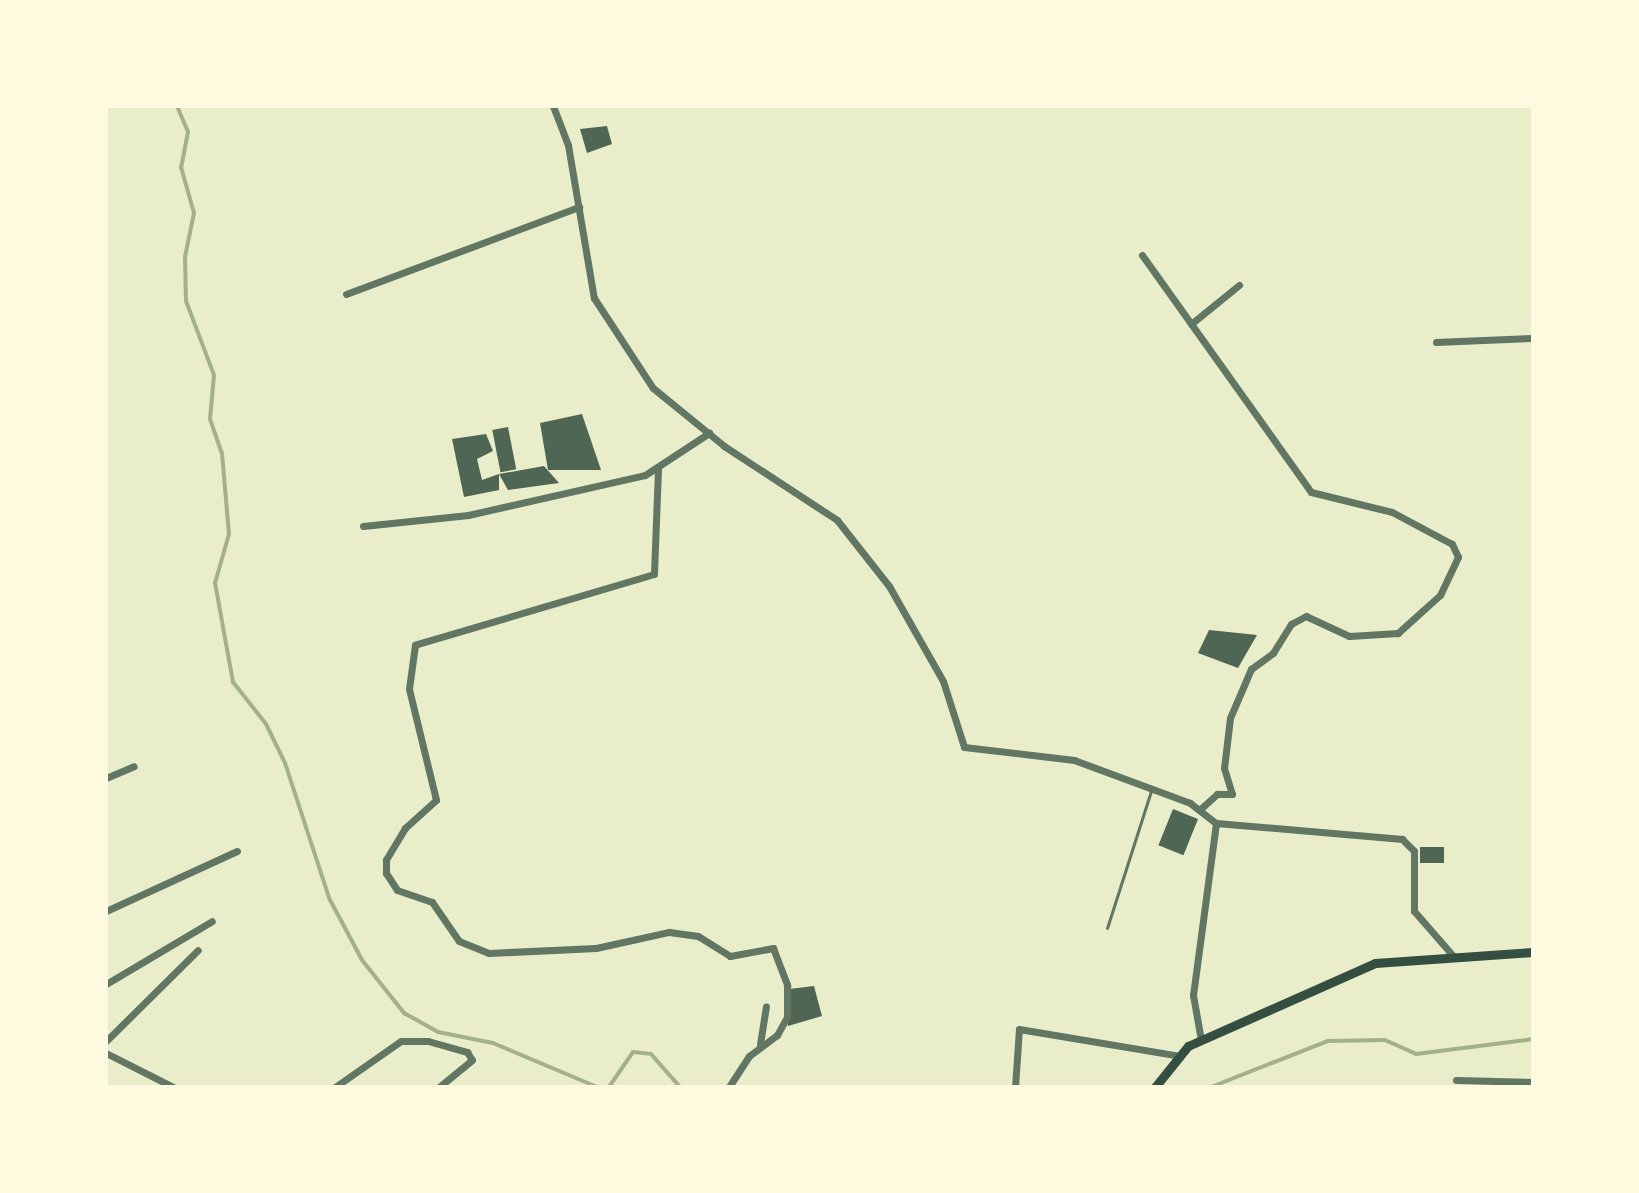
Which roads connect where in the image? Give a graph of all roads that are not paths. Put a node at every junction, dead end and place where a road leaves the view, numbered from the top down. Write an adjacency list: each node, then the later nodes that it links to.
1 (553, 106): 2 (street)
2 (579, 207): 5 (street); 9 (street)
3 (1142, 255): 6 (street)
4 (1239, 285): 6 (street)
5 (346, 294)
6 (1191, 324): 15 (street)
7 (1533, 338): 8 (street)
8 (1436, 342)
9 (709, 433): 10 (street); 14 (street)
10 (658, 469): 11 (street); 28 (street)
11 (363, 526)
12 (134, 766): 13 (street)
13 (106, 778)
14 (1152, 788): 15 (street); 20 (lane)
15 (1199, 810): 16 (street)
16 (1216, 823): 23 (street); 26 (street)
17 (237, 851): 18 (street)
18 (106, 911)
19 (212, 921): 24 (street)
20 (1107, 928)
21 (198, 950): 27 (street)
22 (1533, 952): 23 (main road)
23 (1455, 958): 26 (main road)
24 (106, 984)
25 (766, 1006): 28 (street)
26 (1201, 1040): 30 (main road)
27 (106, 1041)
28 (760, 1044): 37 (street)
29 (106, 1053): 33 (street)
30 (1180, 1056): 38 (street); 39 (main road)
31 (1456, 1080): 32 (street)
32 (1533, 1082)
33 (156, 1083): 34 (street)
34 (173, 1087)
35 (335, 1087): 36 (street)
36 (439, 1087)
37 (729, 1087)
38 (1015, 1087)
39 (1155, 1087)

